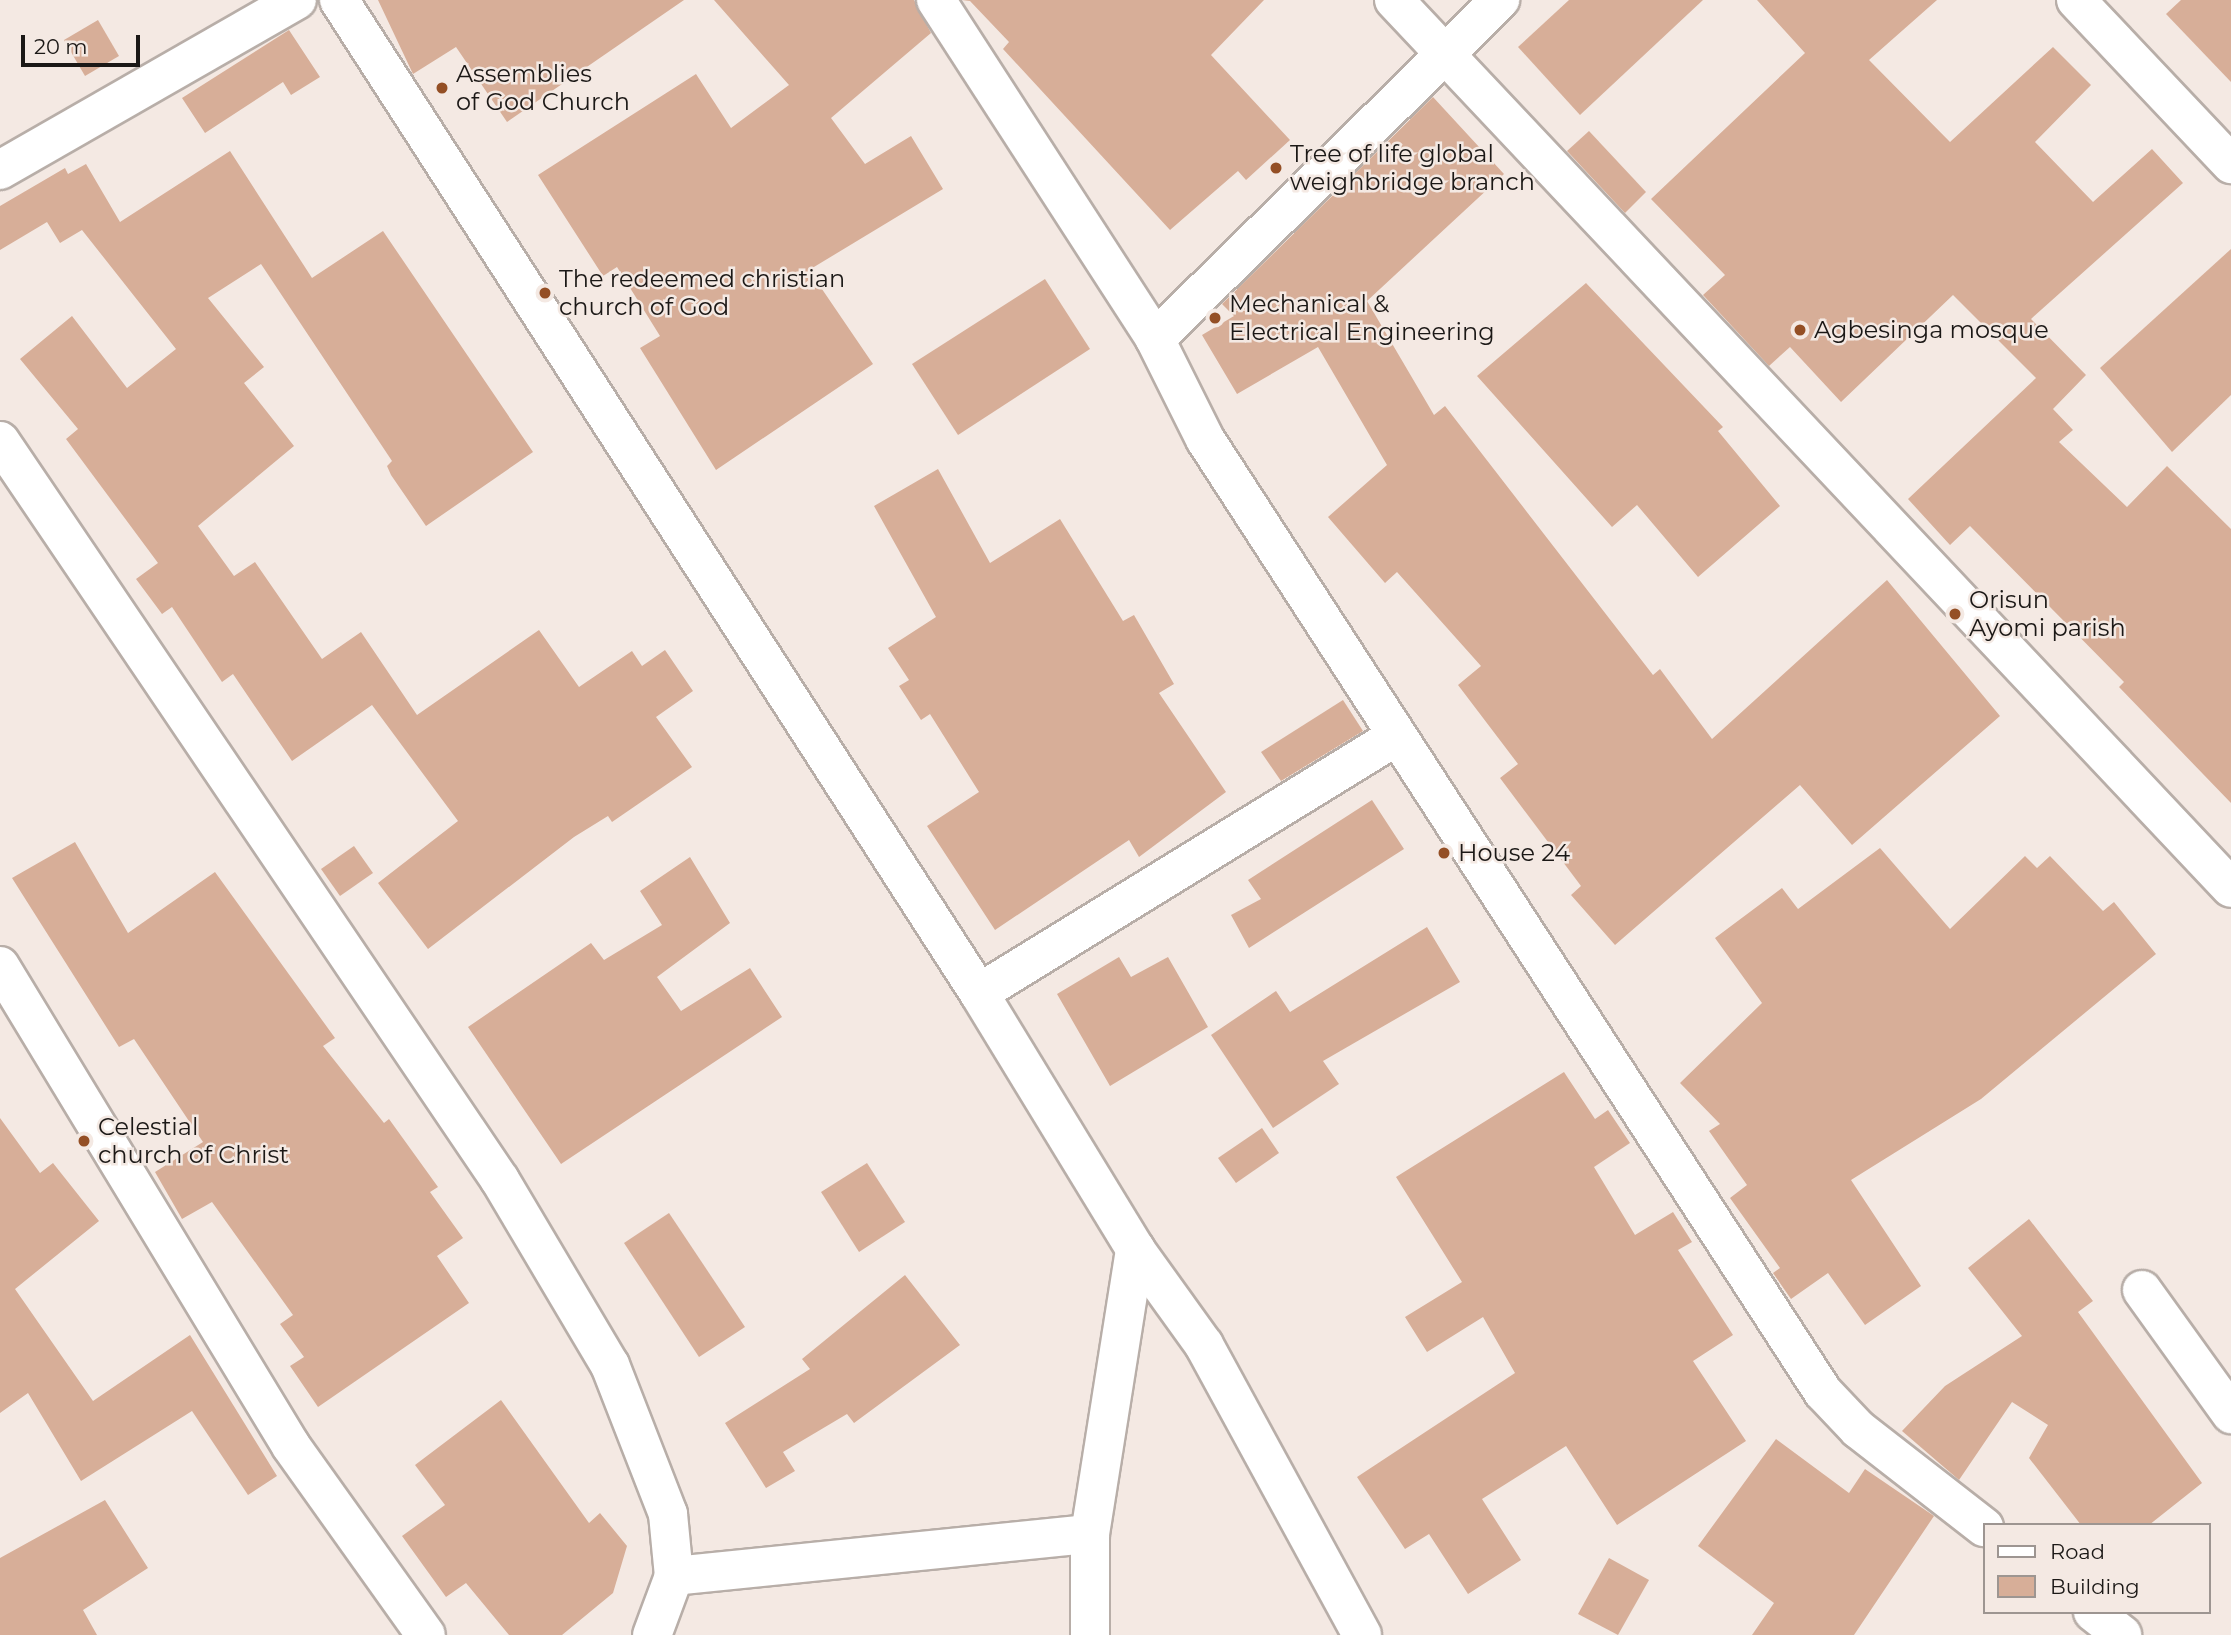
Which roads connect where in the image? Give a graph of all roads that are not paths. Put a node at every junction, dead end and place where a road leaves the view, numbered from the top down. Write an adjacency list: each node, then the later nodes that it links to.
1 (339, 0): 15 (street)
2 (936, 0): 10 (street)
3 (1394, 0): 7 (street)
4 (1500, 0): 7 (street)
5 (2076, 0): 8 (street)
6 (294, 1): 9 (street)
7 (1443, 54): 10 (street); 13 (street)
8 (2231, 164)
9 (0, 170)
10 (1155, 340): 12 (street)
11 (0, 442): 21 (street)
12 (1395, 737): 15 (street); 19 (street)
13 (2231, 888)
14 (0, 966): 23 (street)
15 (979, 993): 16 (street)
16 (1135, 1249): 20 (street); 26 (street)
17 (2142, 1290): 18 (street)
18 (2231, 1414)
19 (1982, 1526)
20 (1090, 1534): 21 (street); 25 (street)
21 (674, 1576): 24 (street)
22 (2096, 1614): 27 (street)
23 (426, 1635)
24 (652, 1635)
25 (1090, 1635)
26 (1362, 1635)
27 (2122, 1635)

